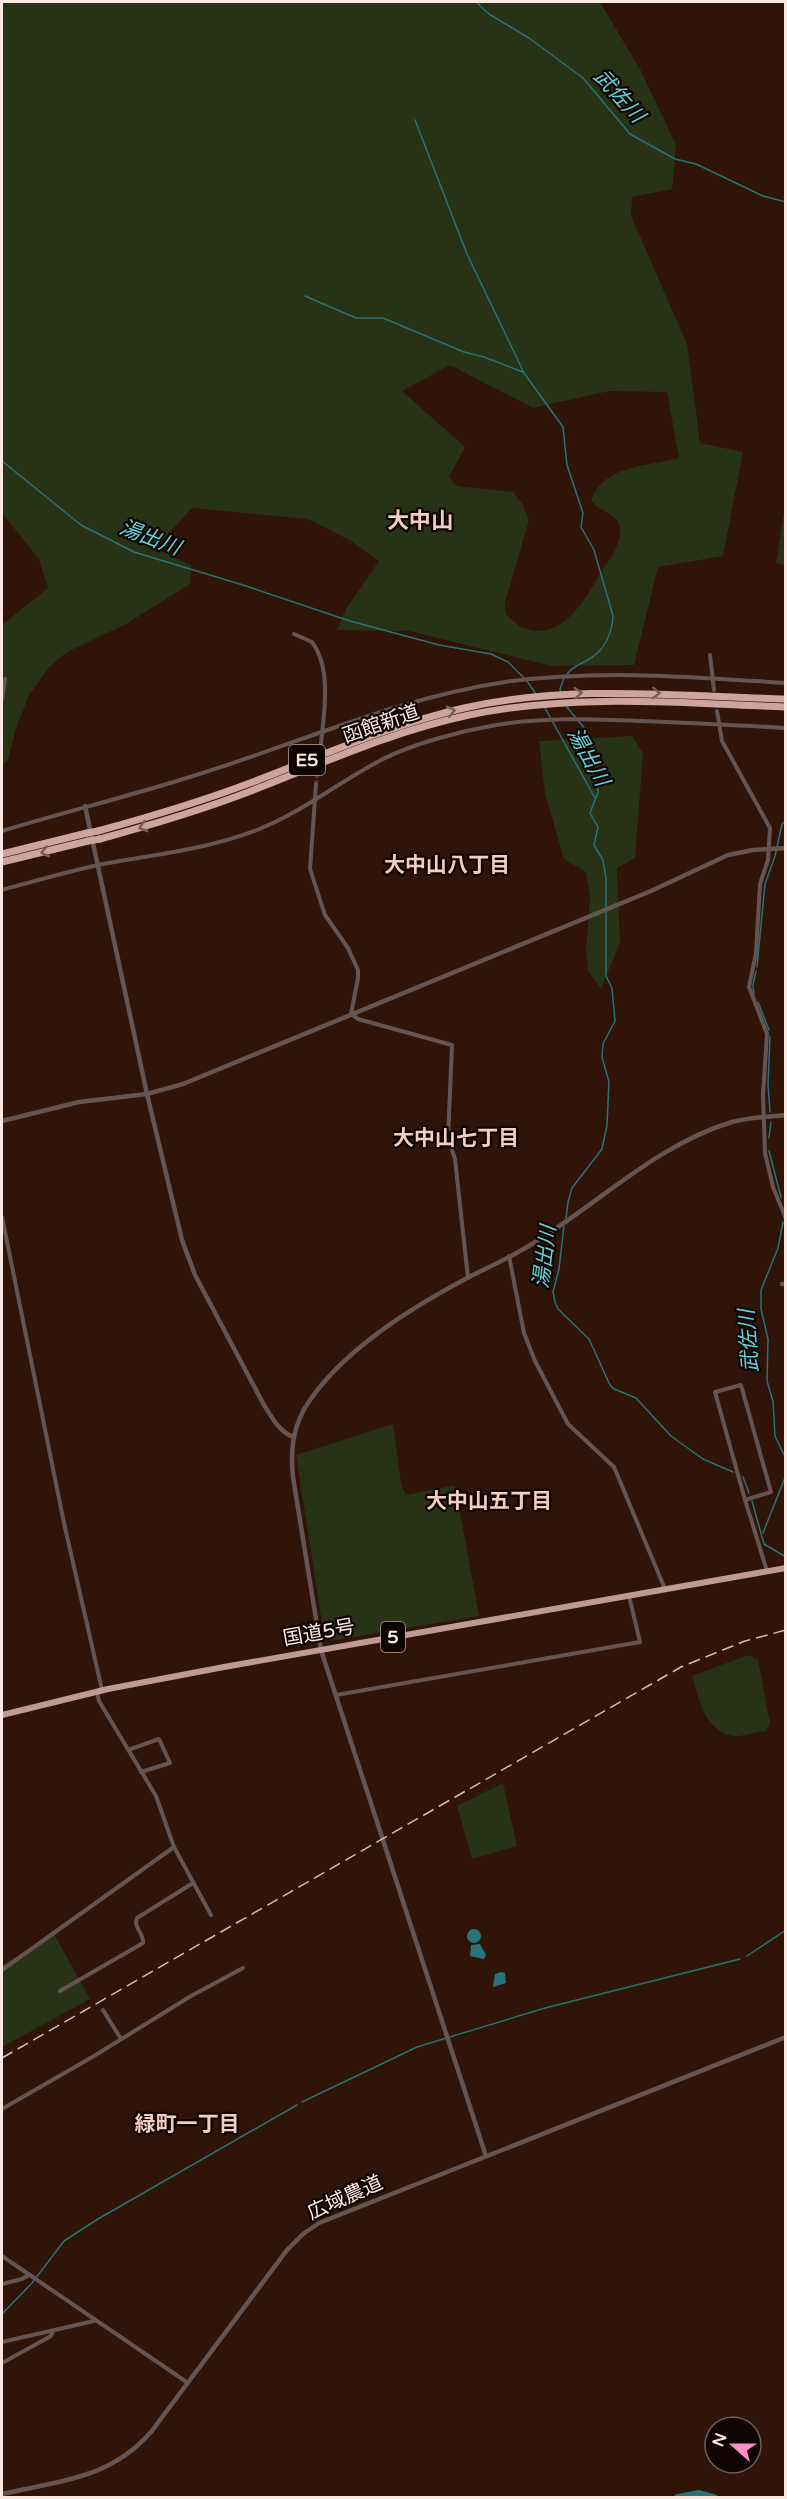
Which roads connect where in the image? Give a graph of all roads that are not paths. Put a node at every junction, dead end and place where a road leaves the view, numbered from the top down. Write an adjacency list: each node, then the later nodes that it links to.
1 (294, 634): 13 (street)
2 (710, 655): 3 (street)
3 (713, 678): 5 (street); 6 (street); 13 (street)
4 (5, 679): 7 (street)
5 (786, 683)
6 (714, 690)
7 (2, 700)
8 (518, 702): 9 (highway, 函館新道 / E5); 9 (highway, 函館新道 / E5, one-way to 9); 19 (highway, 函館新道 / E5, bridge)
9 (784, 703)
10 (717, 711): 11 (street)
11 (719, 724): 12 (street); 16 (street); 21 (street)
12 (786, 728)
13 (322, 732): 14 (street); 17 (street)
14 (321, 744)
15 (316, 784): 16 (street)
16 (314, 802): 24 (street); 26 (street)
17 (85, 806): 18 (street); 24 (street)
18 (2, 831)
19 (87, 837): 22 (highway, 函館新道 / E5); 23 (highway, 函館新道 / E5, one-way to 23)
20 (783, 848): 21 (street)
21 (771, 849): 26 (street); 29 (street)
22 (2, 854)
23 (2, 862)
24 (99, 865): 25 (street); 27 (street)
25 (2, 890)
26 (351, 1014): 27 (street); 34 (street)
27 (147, 1094): 30 (street); 35 (street)
28 (786, 1115): 29 (street)
29 (764, 1117): 32 (street); 33 (street)
30 (2, 1121)
31 (2, 1217): 42 (street)
32 (786, 1219)
33 (509, 1256): 34 (street); 39 (street)
34 (468, 1278): 35 (street)
35 (293, 1437): 41 (street)
36 (745, 1500): 36 (street); 38 (street)
37 (786, 1568): 38 (highway, 国道5号 / 5)
38 (767, 1571): 39 (highway, 国道5号 / 5)
39 (666, 1589): 40 (highway, 国道5号 / 5)
40 (629, 1596): 41 (highway, 国道5号 / 5); 43 (street)
41 (321, 1650): 42 (highway, 国道5号 / 5); 43 (street)
42 (100, 1691): 44 (highway, 国道5号 / 5); 45 (street)
43 (336, 1695): 57 (street)
44 (2, 1716)
45 (128, 1750): 46 (street); 46 (street)
46 (141, 1773): 47 (street)
47 (174, 1847): 48 (street); 51 (street)
48 (193, 1883): 49 (street); 52 (street)
49 (211, 1915)
50 (243, 1968): 55 (street)
51 (2, 1970)
52 (60, 1991)
53 (103, 2010): 55 (street)
54 (786, 2037): 57 (street, 広域農道)
55 (121, 2039): 56 (street)
56 (2, 2109)
57 (486, 2156): 65 (street, 広域農道)
58 (2, 2256): 59 (street)
59 (28, 2275): 60 (street); 61 (street)
60 (2, 2284)
61 (95, 2320): 62 (street); 65 (street)
62 (52, 2331): 63 (street); 64 (street)
63 (2, 2342)
64 (2, 2363)
65 (188, 2383): 66 (street, 広域農道)
66 (2, 2494)

